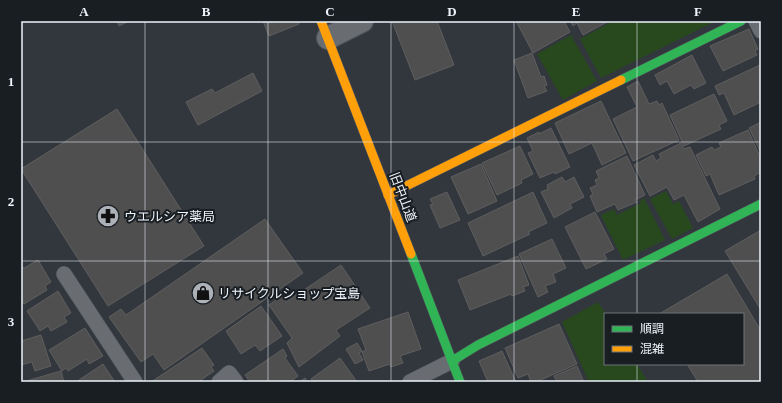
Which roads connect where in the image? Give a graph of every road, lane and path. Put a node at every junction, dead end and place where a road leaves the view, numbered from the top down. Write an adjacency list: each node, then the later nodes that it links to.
1 (362, 21): 4 (street)
2 (741, 21): 6 (street)
3 (756, 21): 5 (lane)
4 (324, 30): 6 (street, 旧中山道)
5 (761, 31)
6 (388, 195): 9 (street, 旧中山道)
7 (761, 204): 9 (street)
8 (64, 274): 10 (lane)
9 (452, 361): 13 (lane); 14 (street, 旧中山道)
10 (135, 382)
11 (219, 382): 12 (lane)
12 (236, 382)
13 (410, 382)
14 (460, 382)

